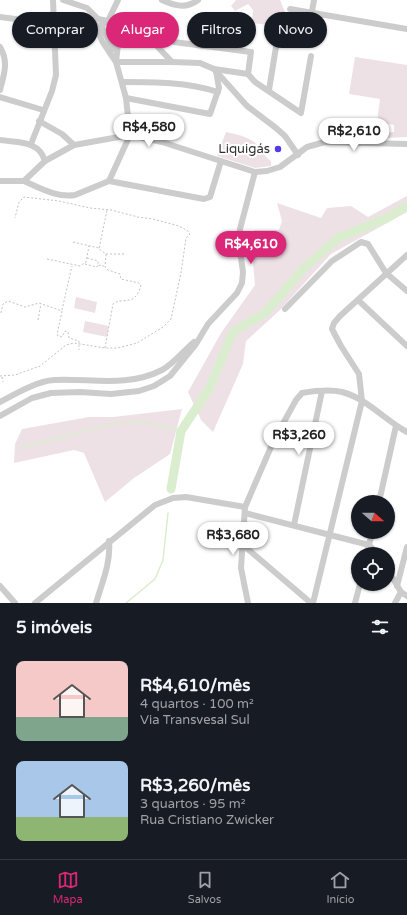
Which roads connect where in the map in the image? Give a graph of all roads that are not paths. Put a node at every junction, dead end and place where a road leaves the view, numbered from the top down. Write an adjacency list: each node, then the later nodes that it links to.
1 (53, 0): 9 (street)
2 (63, 0): 8 (street)
3 (118, 0): 10 (street)
4 (162, 0): 5 (street)
5 (198, 0)
6 (314, 0): 11 (street)
7 (290, 9): 11 (street)
8 (90, 10): 15 (street); 17 (street)
9 (54, 12)
10 (112, 12)
11 (312, 12)
12 (327, 15): 18 (street)
13 (0, 17): 14 (street)
14 (12, 19)
15 (106, 21)
16 (106, 22): 17 (street)
17 (99, 27): 25 (street); 27 (street)
18 (407, 29)
19 (179, 43): 30 (street)
20 (0, 46): 32 (street)
21 (55, 48): 37 (street)
22 (117, 48): 27 (street)
23 (159, 48): 28 (street)
24 (276, 48): 33 (street)
25 (114, 50): 27 (street)
26 (311, 56): 33 (street)
27 (115, 61): 28 (street); 31 (street)
28 (172, 62): 29 (street)
29 (215, 70): 30 (street); 34 (street); 44 (street)
30 (248, 74): 33 (street)
31 (123, 82): 34 (street); 36 (street)
32 (0, 90)
33 (269, 90)
34 (218, 92): 36 (street)
35 (0, 96): 37 (street)
36 (126, 98): 39 (street)
37 (43, 110): 38 (street)
38 (39, 121): 41 (street); 43 (street)
39 (130, 135): 43 (street); 46 (street); 48 (street)
40 (0, 140): 41 (street)
41 (31, 144): 45 (street)
42 (407, 144): 44 (street)
43 (74, 145): 45 (street)
44 (298, 155): 47 (street)
45 (45, 161): 50 (street)
46 (221, 161): 47 (street); 48 (street)
47 (255, 172): 56 (street)
48 (109, 180): 50 (street)
49 (0, 181): 50 (street)
50 (24, 181)
51 (407, 255): 52 (street)
52 (386, 273): 53 (street); 54 (street); 55 (street)
53 (407, 291)
54 (358, 300): 57 (street); 61 (street)
55 (285, 309)
56 (199, 339): 58 (street); 59 (street)
57 (407, 346)
58 (153, 374): 59 (street); 62 (street)
59 (154, 386): 63 (street)
60 (322, 391): 61 (street); 67 (street); 68 (street)
61 (362, 401): 64 (street); 69 (street)
62 (0, 402)
63 (0, 416)
64 (396, 426): 65 (street); 66 (street)
65 (407, 432)
66 (381, 495)
67 (245, 510): 68 (street); 71 (street); 72 (street)
68 (294, 525): 69 (street)
69 (331, 534): 73 (street); 84 (street)
70 (370, 539): 73 (street)
71 (110, 541): 81 (street); 82 (street)
72 (243, 545): 83 (street); 84 (street)
73 (369, 545)
74 (407, 547): 77 (street)
75 (395, 582): 77 (street)
76 (0, 586): 80 (street)
77 (397, 586): 79 (street)
78 (358, 591): 85 (street)
79 (404, 594): 86 (street)
80 (15, 603)
81 (35, 603)
82 (96, 603)
83 (248, 603)
84 (312, 603)
85 (355, 603)
86 (395, 603)

